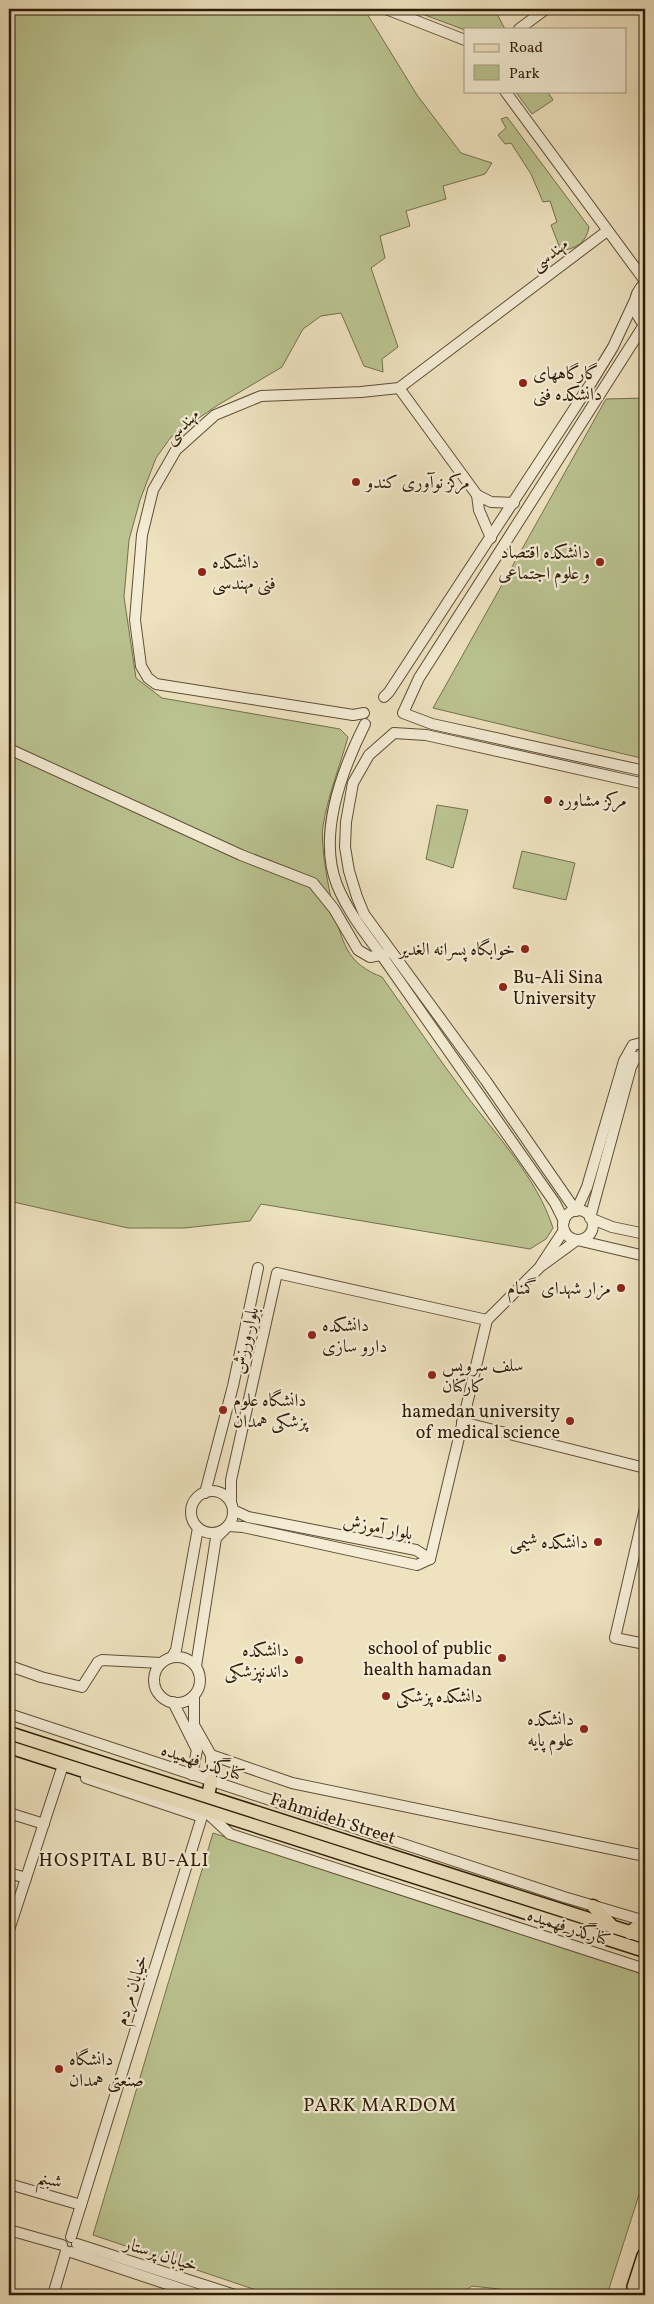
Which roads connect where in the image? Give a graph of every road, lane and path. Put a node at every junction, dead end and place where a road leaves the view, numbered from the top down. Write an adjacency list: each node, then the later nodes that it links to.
1 (386, 9): 4 (street)
2 (546, 9): 3 (street)
3 (520, 28)
4 (464, 40)
5 (506, 92): 6 (street)
6 (606, 231): 7 (street); 10 (street, مهندسی)
7 (645, 282): 8 (street)
8 (634, 302): 9 (street); 12 (street)
9 (645, 325): 18 (street)
10 (399, 388): 11 (street); 15 (street, مهندسی)
11 (477, 495): 12 (street); 13 (street)
12 (514, 502): 13 (street)
13 (491, 538): 14 (street)
14 (384, 697)
15 (364, 713)
16 (365, 724): 20 (street)
17 (9, 750): 20 (street)
18 (645, 771)
19 (645, 784): 20 (street)
20 (387, 953): 23 (street); 25 (street)
21 (645, 1042): 23 (street)
22 (645, 1055): 24 (street)
23 (576, 1211): 24 (street); 25 (street)
24 (590, 1218): 26 (street); 27 (street)
25 (564, 1226): 27 (street); 29 (street)
26 (645, 1234)
27 (577, 1240): 28 (street); 29 (street)
28 (645, 1256)
29 (540, 1267): 31 (street)
30 (258, 1268): 34 (street, بلوار ورزش)
31 (487, 1320): 32 (street); 35 (street, بلوار ورزش)
32 (462, 1422): 33 (street); 41 (street)
33 (645, 1468)
34 (205, 1493): 35 (street); 38 (street)
35 (232, 1507): 37 (street); 39 (street, بلوار آموزش)
36 (645, 1508): 42 (street)
37 (227, 1527): 38 (street); 40 (street, بلوار آموزش); 46 (street)
38 (198, 1528): 43 (street)
39 (352, 1539): 40 (street); 41 (street, بلوار آموزش)
40 (350, 1550): 41 (street, بلوار آموزش)
41 (430, 1559)
42 (645, 1644)
43 (172, 1657): 44 (street); 46 (street)
44 (161, 1663): 45 (street); 48 (street)
45 (10, 1666)
46 (196, 1666): 47 (street)
47 (194, 1696): 48 (street); 52 (street)
48 (173, 1702): 54 (street)
49 (9, 1714): 54 (street, کنارگذر فهمیده)
50 (9, 1732): 56 (main road, Fahmideh Street)
51 (9, 1747): 53 (main road, Fahmideh Street)
52 (211, 1755): 55 (street); 60 (street)
53 (62, 1767): 58 (main road, Fahmideh Street); 59 (street)
54 (192, 1775): 55 (street, کنارگذر فهمیده)
55 (211, 1781): 56 (main road); 63 (street, کنارگذر فهمیده)
56 (208, 1796): 66 (main road, Fahmideh Street)
57 (9, 1813): 59 (street)
58 (203, 1814): 70 (main road, Fahmideh Street); 71 (street, کنارگذر فهمیده); 73 (street, خیابان مردم)
59 (44, 1824): 62 (street)
60 (645, 1856)
61 (9, 1872): 62 (street)
62 (26, 1878): 64 (street)
63 (593, 1906): 65 (street, کنارگذر فهمیده); 66 (main road)
64 (12, 1911): 67 (street)
65 (645, 1920): 68 (main road)
66 (612, 1927): 68 (main road, Fahmideh Street)
67 (9, 1930)
68 (630, 1933): 69 (main road, Fahmideh Street)
69 (645, 1937)
70 (645, 1952)
71 (645, 1969)
72 (9, 2184): 73 (street, شبنم)
73 (82, 2205): 75 (street, خیابان مردم)
74 (9, 2230): 75 (street)
75 (69, 2246): 78 (street, خیابان مردم); 79 (street, خیابان پرستار); 80 (street, خیابان پرستار)
76 (645, 2256): 77 (highway)
77 (634, 2292)
78 (54, 2295)
79 (197, 2295)
80 (234, 2295)

